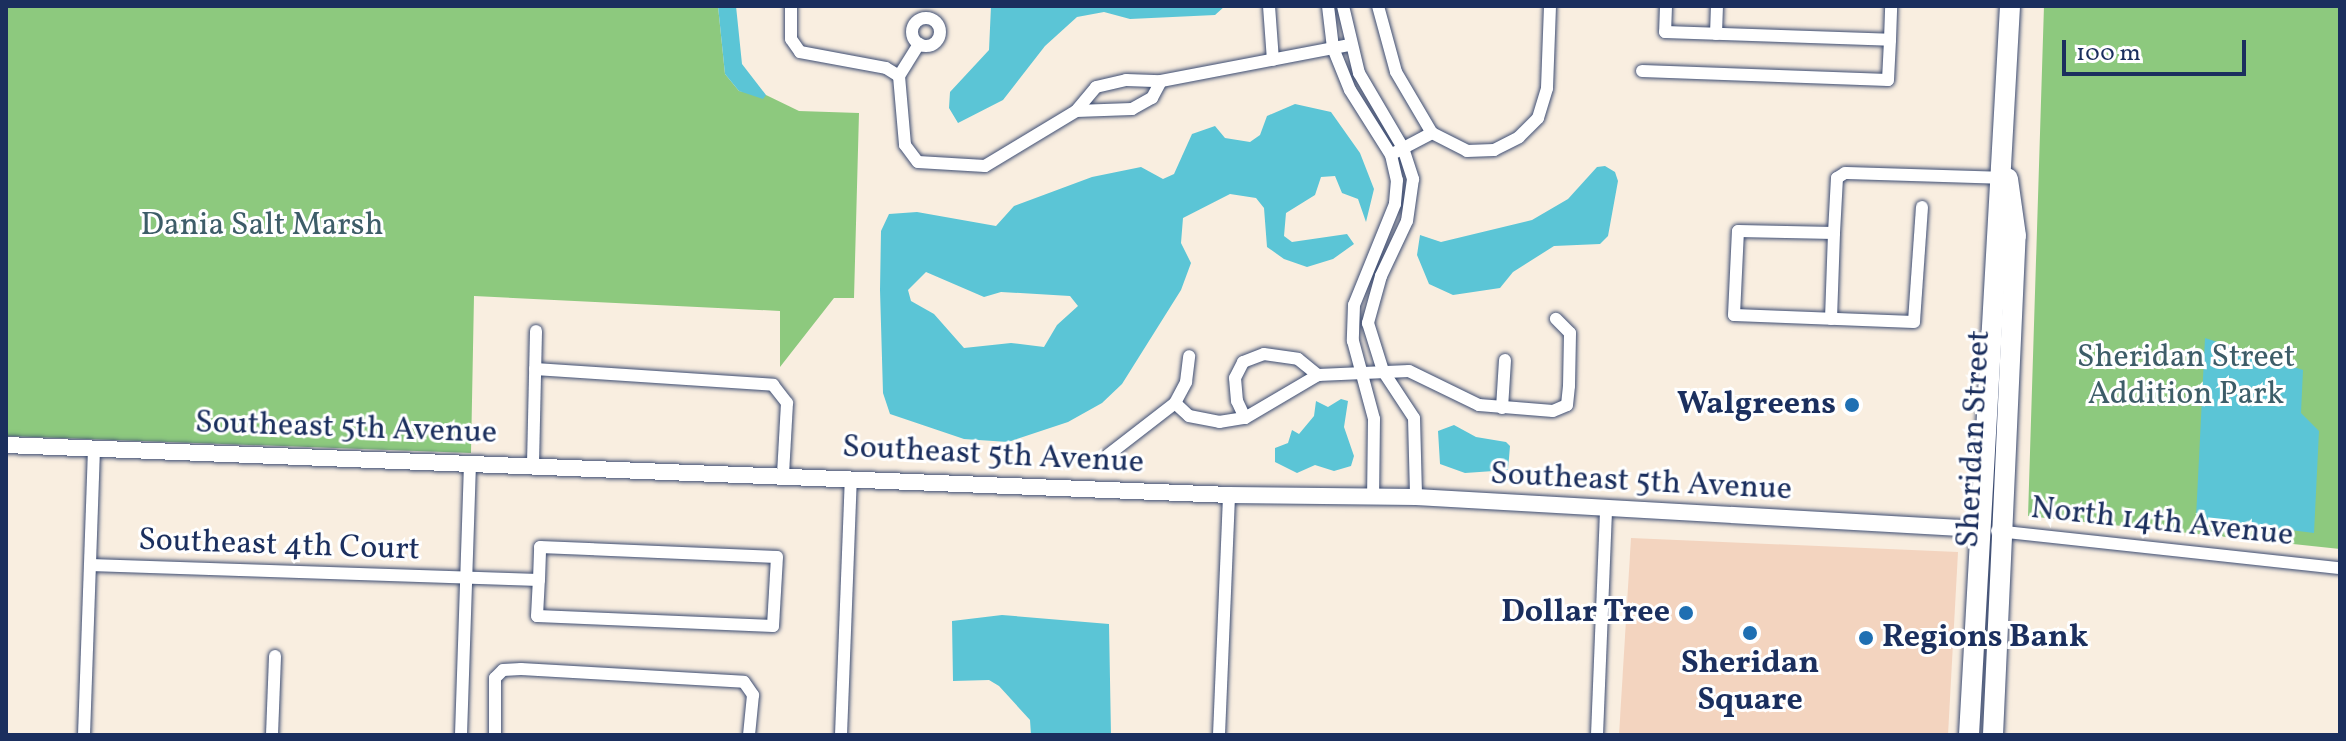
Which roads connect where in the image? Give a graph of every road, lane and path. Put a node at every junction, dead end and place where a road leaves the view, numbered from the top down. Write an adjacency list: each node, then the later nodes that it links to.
1 (791, 6): 18 (street)
2 (1269, 6): 16 (street)
3 (1328, 6): 15 (street)
4 (1343, 6): 14 (street)
5 (1378, 6): 21 (street)
6 (1550, 6): 21 (street)
7 (1666, 6): 11 (street)
8 (1717, 6): 11 (street)
9 (1891, 6): 12 (street)
10 (2010, 6): 23 (main road, Sheridan Street)
11 (1716, 34): 12 (street)
12 (1890, 40): 17 (street)
13 (919, 44): 18 (street)
14 (1349, 45): 15 (street); 22 (street)
15 (1333, 48): 16 (street); 24 (street)
16 (1273, 60): 19 (street)
17 (1642, 71)
18 (899, 76): 20 (street)
19 (1161, 81): 20 (street); 20 (street)
20 (1076, 111)
21 (1432, 133): 22 (street)
22 (1403, 148): 24 (street); 35 (street)
23 (2004, 148): 25 (main road, Sheridan Street); 52 (main road, Sheridan Street)
24 (1391, 155): 34 (street)
25 (2001, 178): 27 (street); 51 (main road, Sheridan Street)
26 (1922, 207): 29 (street)
27 (1834, 233): 29 (street); 29 (street)
28 (1556, 319): 38 (street)
29 (1831, 319)
30 (536, 331): 33 (street)
31 (1189, 356): 37 (street)
32 (1505, 360): 38 (street)
33 (535, 369): 44 (street); 45 (street)
34 (1360, 371): 35 (street); 36 (street); 48 (street)
35 (1383, 371): 38 (street); 49 (street)
36 (1318, 375): 39 (street); 39 (street)
37 (1175, 403): 39 (street); 42 (street)
38 (1502, 408)
39 (1245, 418)
40 (6, 445): 41 (street, Southeast 5th Avenue)
41 (94, 448): 43 (street, Southeast 5th Avenue); 53 (street)
42 (1108, 455)
43 (470, 462): 44 (street, Southeast 5th Avenue); 55 (street)
44 (533, 464): 45 (street, Southeast 5th Avenue)
45 (783, 475): 46 (street, Southeast 5th Avenue)
46 (851, 478): 47 (street, Southeast 5th Avenue); 63 (street)
47 (1229, 495): 48 (street, Southeast 5th Avenue); 64 (street)
48 (1373, 497): 49 (street, Southeast 5th Avenue)
49 (1416, 497): 50 (street, Southeast 5th Avenue)
50 (1606, 512): 51 (street, Southeast 5th Avenue); 65 (street)
51 (1978, 529): 52 (street, North 14th Avenue); 66 (main road, Sheridan Street)
52 (1999, 531): 54 (street, North 14th Avenue); 67 (main road, Sheridan Street)
53 (90, 565): 55 (street, Southeast 4th Court); 58 (street)
54 (2340, 568)
55 (466, 578): 56 (street, Southeast 4th Court); 60 (street)
56 (539, 580): 56 (street)
57 (275, 656): 59 (street)
58 (84, 735)
59 (272, 735)
60 (461, 735)
61 (495, 735): 62 (street)
62 (749, 735)
63 (841, 735)
64 (1219, 735)
65 (1597, 735)
66 (1969, 735)
67 (1993, 735)

